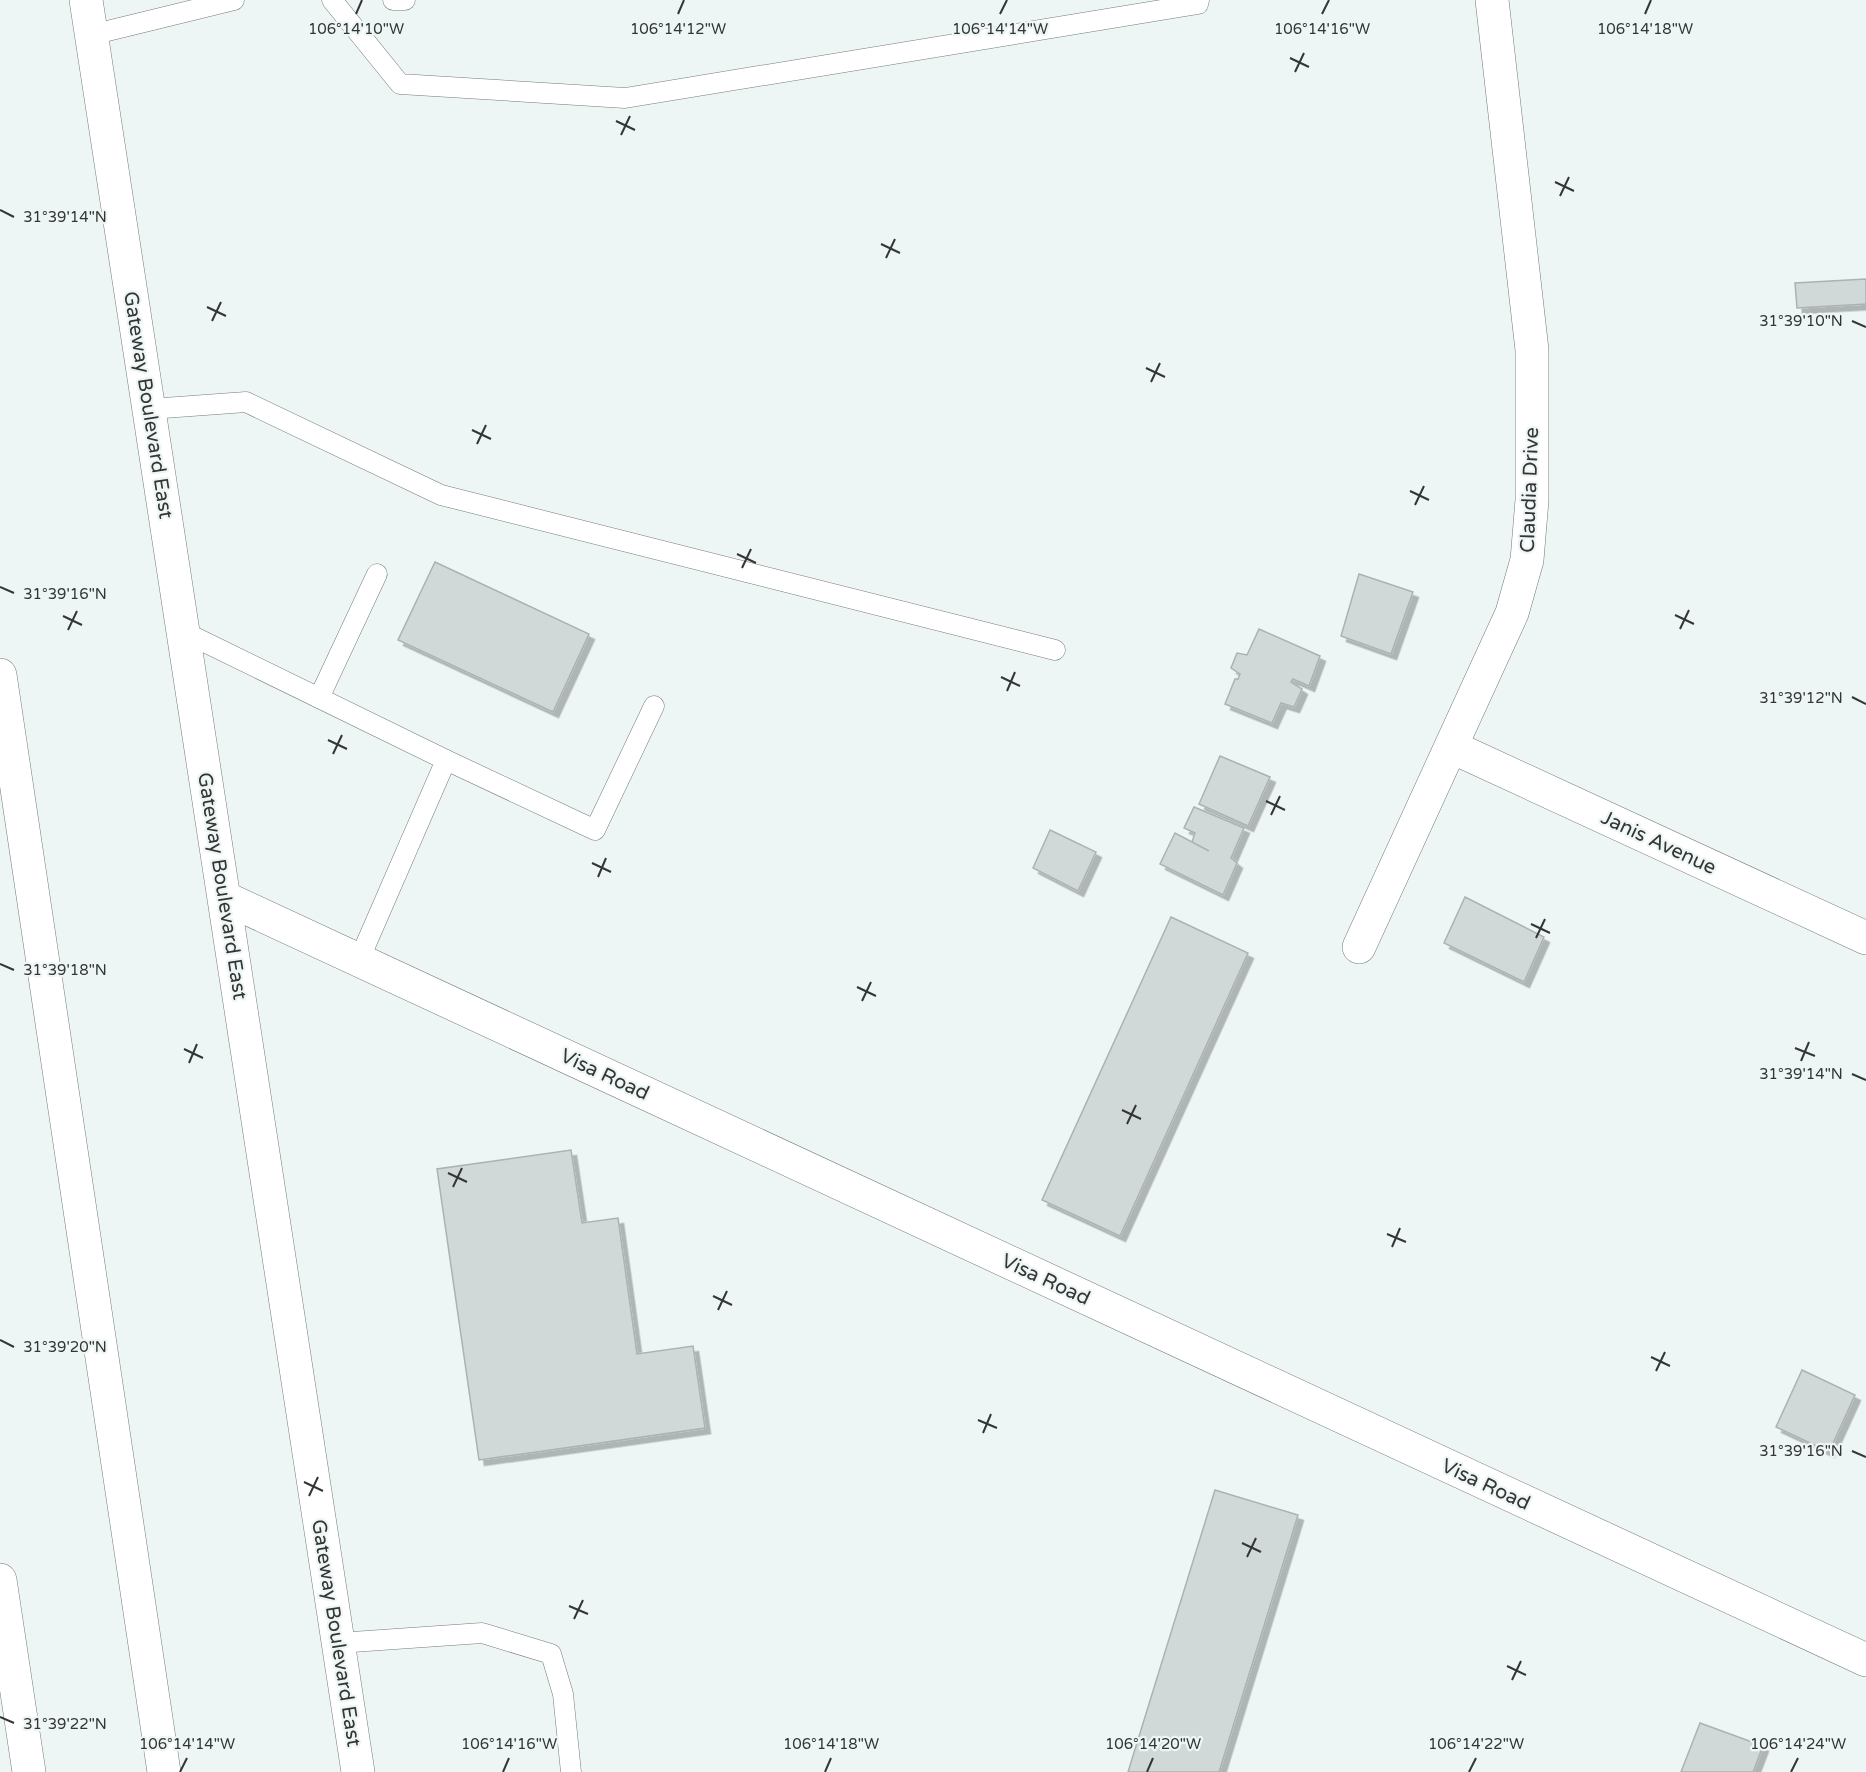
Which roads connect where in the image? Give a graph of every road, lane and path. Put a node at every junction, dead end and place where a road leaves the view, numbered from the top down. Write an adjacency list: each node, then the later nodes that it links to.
1 (86, 0): 8 (main road, Gateway Boulevard East)
2 (234, 0): 8 (lane)
3 (332, 0): 6 (lane)
4 (393, 0): 5 (lane)
5 (405, 0)
6 (1199, 0)
7 (1492, 0): 16 (main road, Claudia Drive)
8 (91, 35): 9 (main road, Gateway Boulevard East)
9 (150, 409): 11 (main road, Gateway Boulevard East); 12 (lane)
10 (377, 574): 14 (lane)
11 (184, 632): 14 (lane); 18 (main road, Gateway Boulevard East)
12 (1055, 650)
13 (0, 675): 26 (main road)
14 (319, 698): 17 (lane)
15 (654, 706): 17 (lane)
16 (1452, 747): 19 (main road, Janis Avenue); 20 (main road, Claudia Drive)
17 (446, 760): 21 (lane)
18 (225, 898): 21 (main road, Visa Road); 23 (main road, Gateway Boulevard East)
19 (1866, 938)
20 (1359, 947)
21 (359, 960): 24 (main road, Visa Road)
22 (0, 1580): 25 (main road)
23 (338, 1644): 27 (main road, Gateway Boulevard East); 28 (lane)
24 (1866, 1660)
25 (29, 1772)
26 (164, 1772)
27 (358, 1772)
28 (571, 1772)

